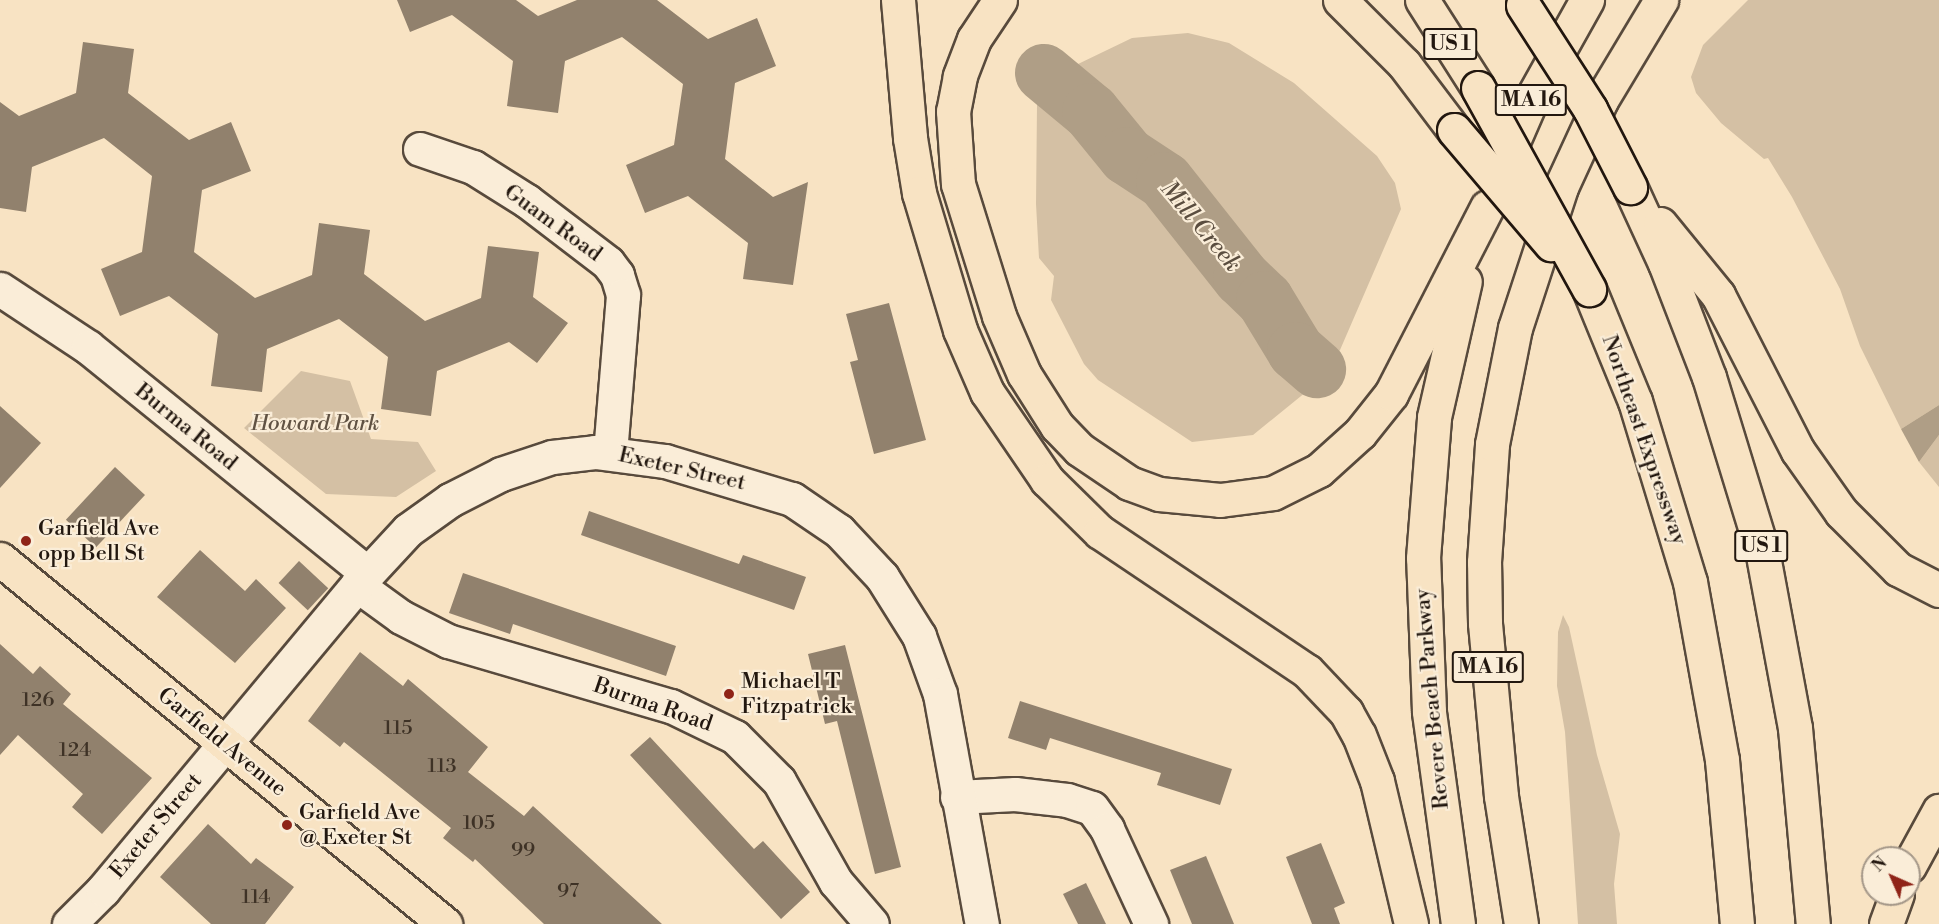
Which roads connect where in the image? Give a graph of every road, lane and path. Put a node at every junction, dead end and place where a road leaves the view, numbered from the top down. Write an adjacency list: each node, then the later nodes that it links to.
1 (898, 0): 29 (main road)
2 (1000, 0): 12 (main road)
3 (1340, 0): 14 (main road, bridge)
4 (1422, 0): 14 (main road, Northeast Expressway / US 1, bridge)
5 (1587, 0): 12 (main road, Revere Beach Parkway / MA 16)
6 (1661, 0): 9 (main road, MA 16)
7 (1674, 0): 9 (main road)
8 (1521, 3): 11 (main road, US 1, bridge)
9 (1627, 53): 31 (main road, MA 16)
10 (420, 149): 15 (street, Guam Road)
11 (1630, 187): 18 (main road); 33 (main road, US 1)
12 (1487, 207): 30 (main road, Revere Beach Parkway / MA 16)
13 (0, 289): 17 (street, Burma Road)
14 (1588, 289): 32 (main road, Northeast Expressway / US 1)
15 (610, 452): 17 (street, Exeter Street); 20 (street, Exeter Street)
16 (0, 559): 19 (main road, Garfield Avenue)
17 (362, 579): 19 (street, Exeter Street); 26 (street, Burma Road)
18 (1939, 590)
19 (225, 743): 24 (street, Exeter Street); 25 (main road, Garfield Avenue)
20 (957, 797): 27 (street, Exeter Street); 28 (street)
21 (1939, 811): 22 (main road)
22 (1920, 846)
23 (1893, 906): 34 (main road)
24 (69, 924)
25 (445, 924)
26 (872, 924)
27 (982, 924)
28 (1151, 924)
29 (1411, 924)
30 (1458, 924)
31 (1521, 924)
32 (1737, 924)
33 (1814, 924)
34 (1886, 924)

